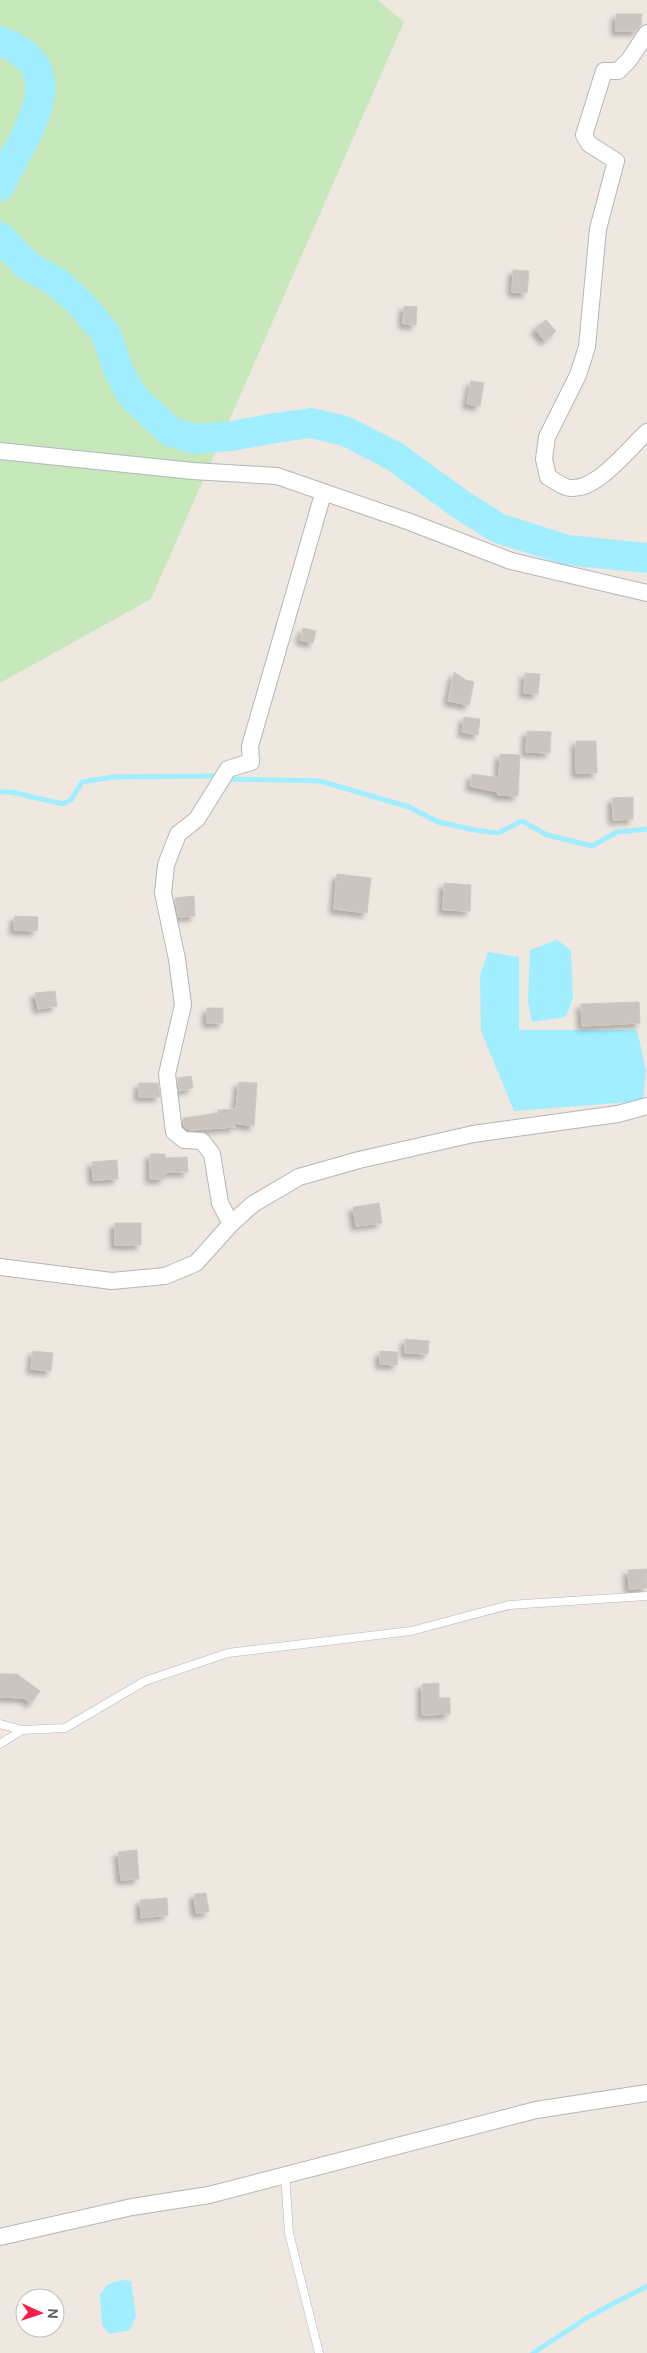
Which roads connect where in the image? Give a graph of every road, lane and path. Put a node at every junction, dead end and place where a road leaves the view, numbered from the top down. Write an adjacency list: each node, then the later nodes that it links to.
1 (647, 33): 2 (street)
2 (647, 432)
3 (0, 451): 4 (street)
4 (323, 494): 5 (street); 7 (street)
5 (647, 593)
6 (647, 1106): 7 (street)
7 (231, 1224): 8 (street)
8 (0, 1267)
9 (647, 1596): 11 (lane)
10 (0, 1724): 11 (lane)
11 (22, 1730): 12 (lane)
12 (0, 1744)
13 (647, 2093): 14 (street)
14 (285, 2174): 15 (street); 16 (lane)
15 (0, 2237)
16 (320, 2353)

